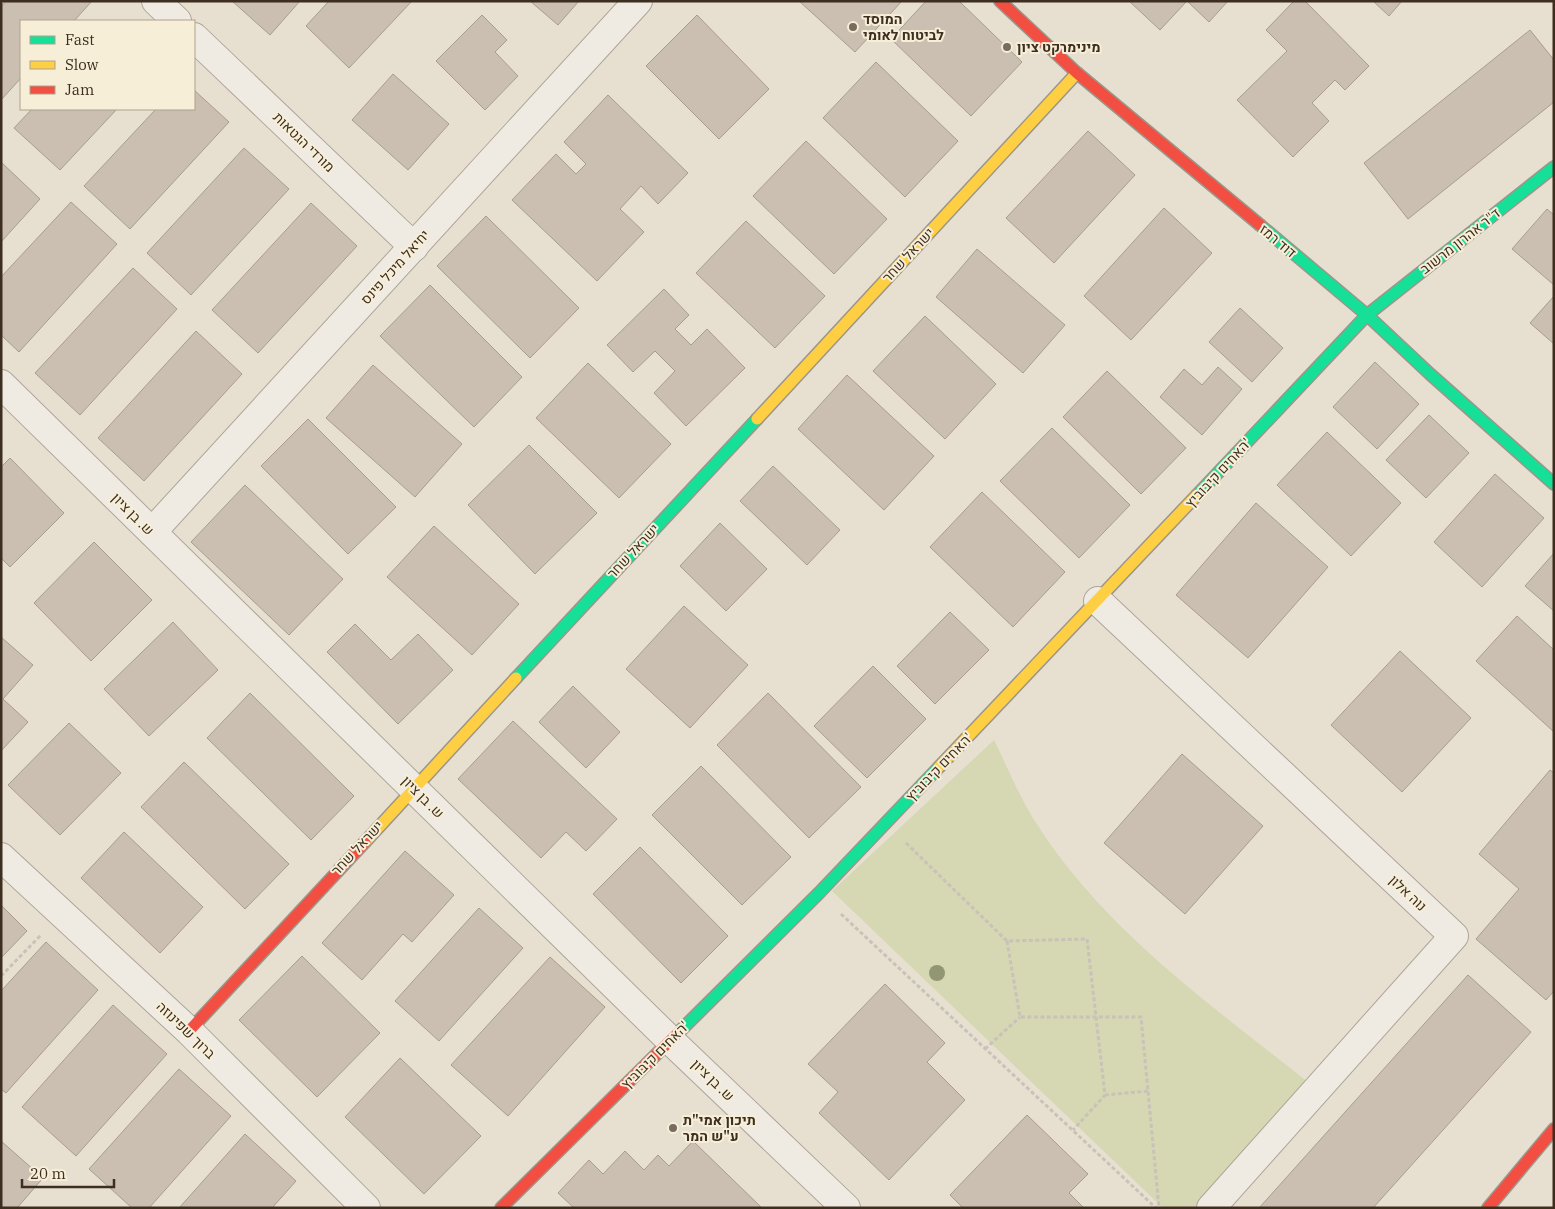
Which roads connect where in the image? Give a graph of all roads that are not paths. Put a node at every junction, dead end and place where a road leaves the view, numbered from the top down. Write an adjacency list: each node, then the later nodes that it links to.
1 (156, 1): 4 (street)
2 (638, 1): 8 (street, יחיאל מיכל פינס)
3 (1000, 1): 6 (street, דוד רמז)
4 (176, 20)
5 (195, 38): 8 (street, מורדי הגטאות)
6 (1078, 73): 9 (street, דוד רמז); 14 (street, ישראל שחר)
7 (1554, 167): 9 (street, ד"ר אהרון מרשוב)
8 (414, 247): 12 (street, יחיאל מיכל פינס)
9 (1367, 315): 11 (street, דוד רמז); 13 (street, האחים קיבוביץ')
10 (1, 384): 12 (street, ש. בן ציון)
11 (1554, 484)
12 (152, 532): 14 (street, ש. בן ציון)
13 (1098, 601): 17 (street, האחים קיבוביץ'); 22 (street, נוה אלון)
14 (413, 788): 16 (street, ישראל שחר); 17 (street, ש. בן ציון)
15 (1, 857): 16 (street, ברוך שפינוזה)
16 (189, 1031): 19 (street, ברוך שפינוזה)
17 (670, 1040): 20 (street, האחים קיבוביץ'); 21 (street, ש. בן ציון)
18 (1554, 1129): 23 (street)
19 (366, 1208)
20 (501, 1208)
21 (846, 1208)
22 (1211, 1208)
23 (1488, 1208)

